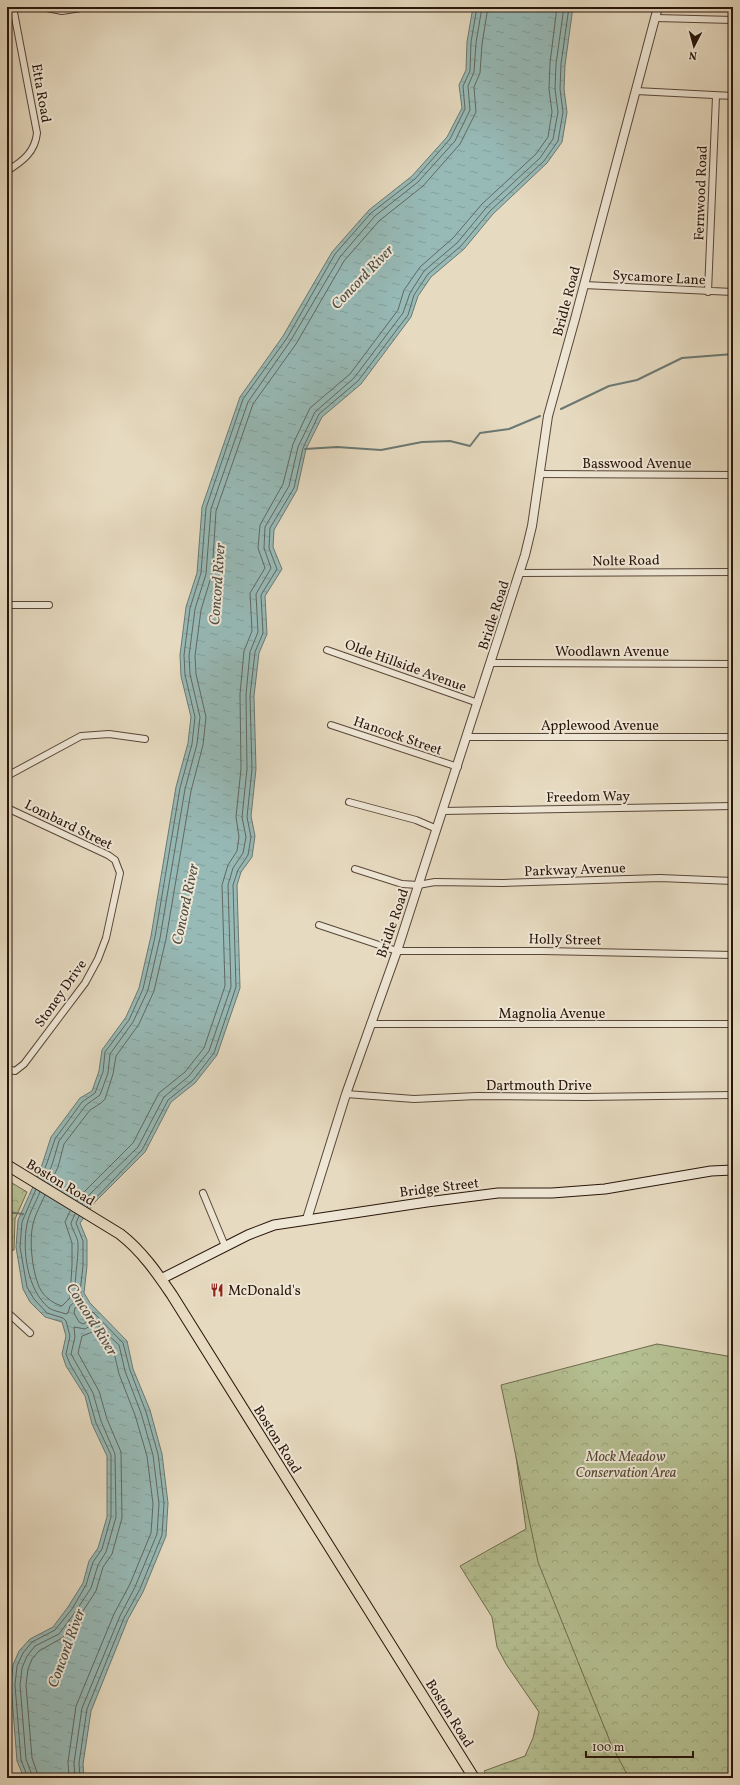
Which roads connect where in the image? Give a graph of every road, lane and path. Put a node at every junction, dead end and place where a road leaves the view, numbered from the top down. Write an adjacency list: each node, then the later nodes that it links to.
1 (13, 7): 10 (street, Etta Road)
2 (42, 7): 3 (street)
3 (88, 7)
4 (658, 7): 5 (street, Bridle Road)
5 (656, 18): 6 (street); 7 (street, Bridle Road)
6 (733, 20)
7 (636, 91): 8 (street); 11 (street, Bridle Road)
8 (716, 96): 9 (street); 12 (street, Fernwood Road)
9 (733, 96)
10 (7, 171)
11 (584, 285): 12 (street, Sycamore Lane); 14 (street, Bridle Road)
12 (708, 292): 13 (street, Sycamore Lane)
13 (733, 292)
14 (540, 474): 15 (street, Basswood Avenue); 17 (street, Bridle Road)
15 (733, 475)
16 (733, 572): 17 (street, Nolte Road)
17 (520, 573): 21 (street, Bridle Road)
18 (7, 605): 19 (street)
19 (49, 605)
20 (327, 650): 23 (street, Olde Hillside Avenue)
21 (491, 663): 22 (street, Woodlawn Avenue); 23 (street, Bridle Road)
22 (733, 664)
23 (478, 703): 25 (street, Bridle Road)
24 (331, 725): 28 (street, Hancock Street)
25 (467, 737): 26 (street, Applewood Avenue); 28 (street, Bridle Road)
26 (733, 737)
27 (144, 739): 29 (street)
28 (458, 767): 33 (street, Bridle Road)
29 (7, 776)
30 (349, 802): 34 (street)
31 (733, 806): 33 (street, Freedom Way)
32 (7, 808): 35 (street, Lombard Street)
33 (443, 811): 34 (street, Bridle Road)
34 (437, 829): 38 (street, Bridle Road)
35 (118, 866): 44 (street, Stoney Drive)
36 (355, 869): 38 (street, Parkway Avenue)
37 (733, 881): 38 (street, Parkway Avenue)
38 (418, 885): 40 (street, Bridle Road)
39 (319, 925): 40 (street, Holly Street)
40 (397, 951): 41 (street, Holly Street); 42 (street, Bridle Road)
41 (733, 955)
42 (370, 1024): 43 (street, Magnolia Avenue); 45 (street, Bridle Road)
43 (733, 1024)
44 (7, 1069)
45 (346, 1094): 46 (street, Dartmouth Drive); 50 (street, Bridle Road)
46 (733, 1095)
47 (7, 1165): 52 (main road, Boston Road)
48 (733, 1170): 50 (main road, Bridge Street)
49 (203, 1193): 51 (street)
50 (307, 1219): 51 (main road, Bridge Street)
51 (225, 1246): 52 (main road, Bridge Street)
52 (161, 1279): 55 (main road, Boston Road)
53 (7, 1312): 54 (street)
54 (30, 1334)
55 (474, 1778)

